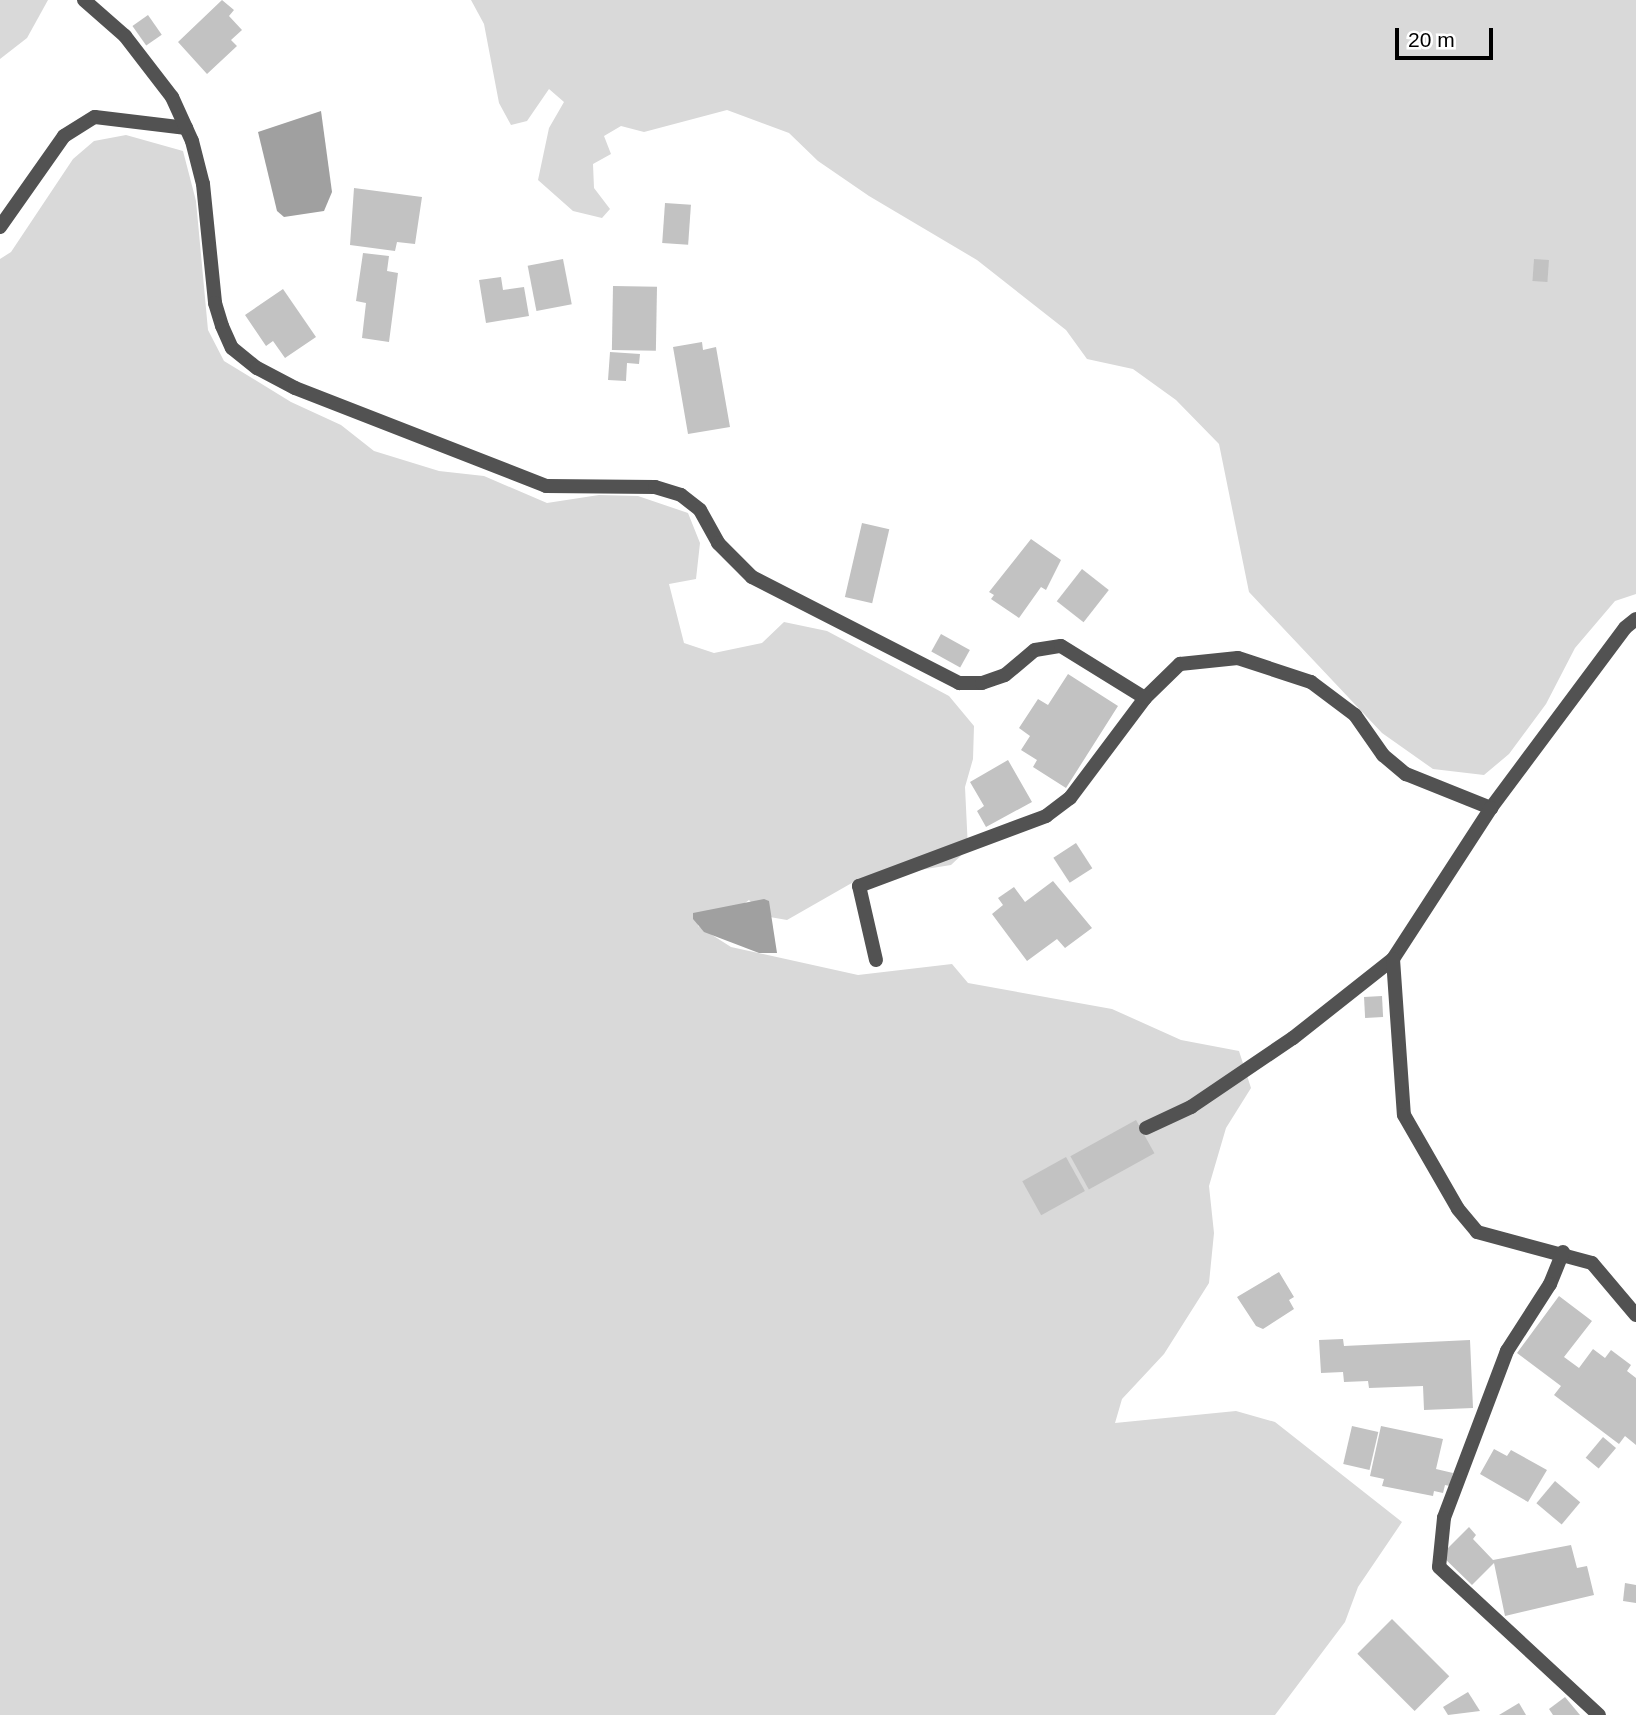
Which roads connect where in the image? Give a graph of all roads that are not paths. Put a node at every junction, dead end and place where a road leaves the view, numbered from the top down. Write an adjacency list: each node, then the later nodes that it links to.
1 (84, 0): 2 (street)
2 (186, 128): 3 (street); 5 (street)
3 (0, 227)
4 (1636, 620): 6 (street)
5 (1145, 698): 6 (street); 8 (street)
6 (1491, 808): 7 (street)
7 (1393, 959): 9 (street); 10 (street)
8 (876, 960)
9 (1146, 1128)
10 (1563, 1252): 11 (street); 12 (street)
11 (1636, 1315)
12 (1599, 1715)

